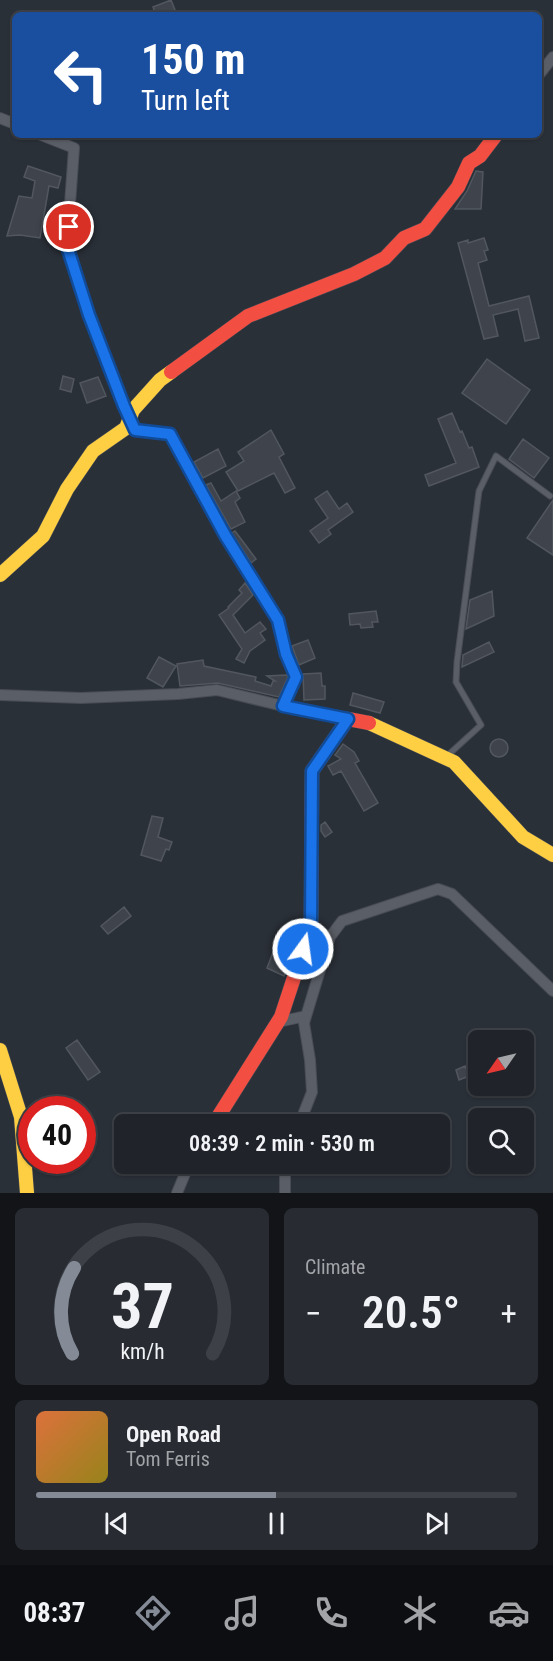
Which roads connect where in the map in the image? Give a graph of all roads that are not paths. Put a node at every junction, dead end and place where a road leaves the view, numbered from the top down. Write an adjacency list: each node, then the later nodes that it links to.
1 (553, 57): 2 (street)
2 (542, 71)
3 (49, 138): 5 (street)
4 (494, 138): 5 (street)
5 (130, 418): 7 (street); 9 (street)
6 (550, 496): 11 (lane)
7 (0, 575)
8 (0, 695): 9 (street)
9 (283, 706): 10 (street)
10 (348, 719): 11 (street); 15 (street)
11 (446, 757): 12 (street)
12 (553, 855)
13 (553, 991): 14 (street)
14 (306, 1016): 15 (street); 18 (street)
15 (278, 1022): 17 (street)
16 (0, 1050): 21 (street)
17 (220, 1114)
18 (303, 1114)
19 (185, 1174): 22 (street)
20 (285, 1174): 23 (street)
21 (27, 1193)
22 (177, 1193)
23 (285, 1193)

